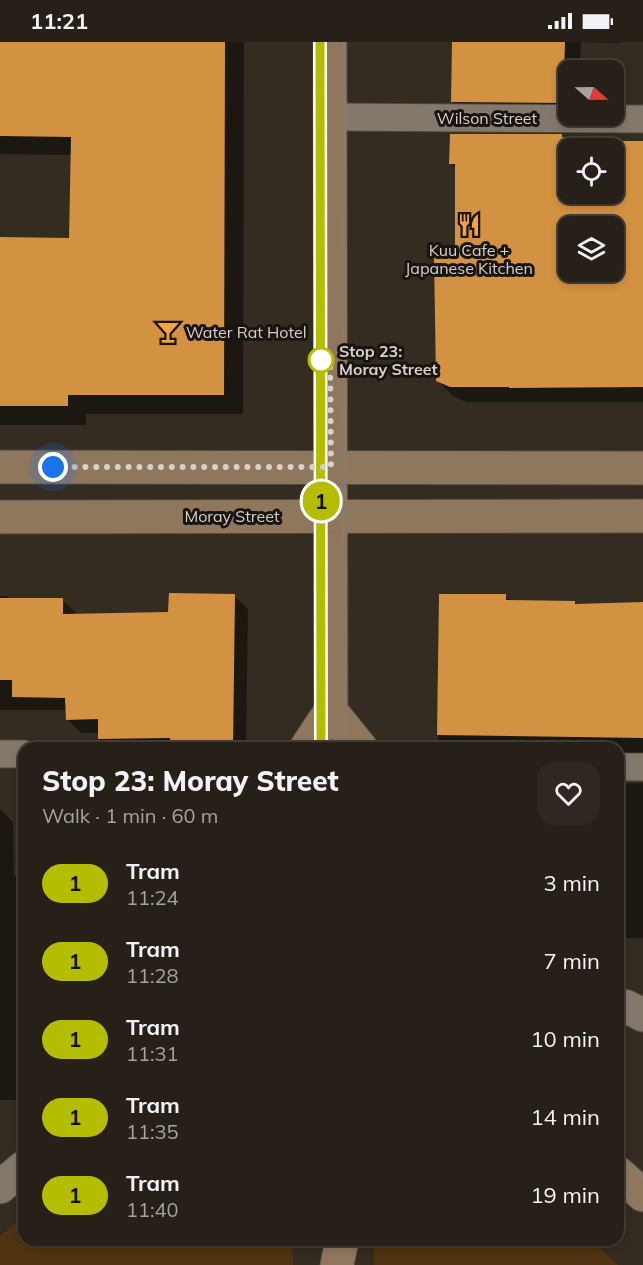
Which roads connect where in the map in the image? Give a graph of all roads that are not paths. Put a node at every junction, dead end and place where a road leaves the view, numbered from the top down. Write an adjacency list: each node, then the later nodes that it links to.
1 (330, 42): 2 (street)
2 (330, 117): 3 (lane, Wilson Street); 5 (street)
3 (643, 119)
4 (0, 467): 5 (street)
5 (331, 467): 6 (street); 7 (street)
6 (643, 468)
7 (331, 515): 8 (street, Moray Street); 9 (street, Moray Street); 10 (street)
8 (643, 516)
9 (0, 517)
10 (331, 711): 11 (street); 12 (street)
11 (310, 742)
12 (356, 742)
13 (0, 754): 14 (lane)
14 (18, 754)
15 (624, 767): 16 (lane)
16 (643, 767)
17 (624, 1006): 18 (street)
18 (643, 1015)
19 (18, 1172): 21 (street)
20 (624, 1178): 22 (street)
21 (0, 1187)
22 (643, 1195)
23 (327, 1246): 25 (street)
24 (341, 1246): 26 (street)
25 (331, 1265)
26 (337, 1265)

